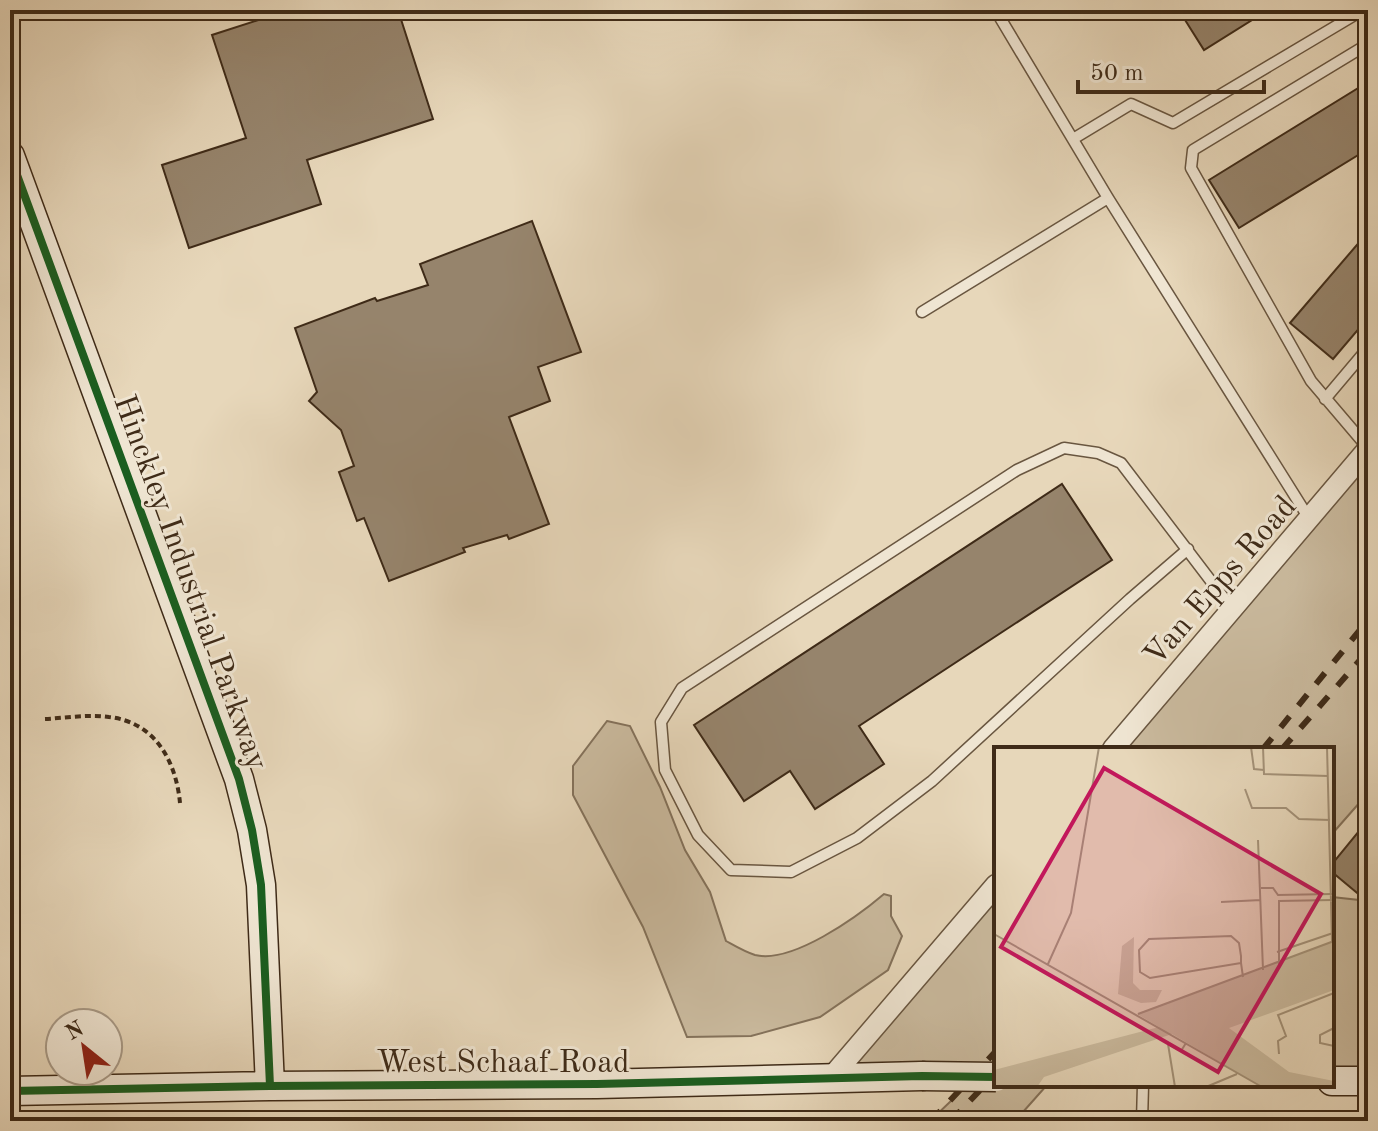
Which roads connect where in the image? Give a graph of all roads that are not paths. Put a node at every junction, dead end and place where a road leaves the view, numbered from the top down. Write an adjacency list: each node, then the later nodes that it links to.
1 (992, 10): 4 (lane)
2 (1363, 10): 4 (lane)
3 (1368, 44): 9 (lane)
4 (1073, 139): 6 (lane)
5 (10, 156): 20 (street, Hinckley Industrial Parkway)
6 (1108, 198): 7 (lane); 11 (lane)
7 (922, 312)
8 (1368, 348): 9 (lane)
9 (1325, 399): 10 (lane)
10 (1368, 449): 11 (street, Van Epps Road)
11 (1310, 520): 13 (street, Van Epps Road)
12 (1188, 549): 12 (lane); 13 (lane)
13 (1233, 610): 14 (street, Van Epps Road)
14 (1115, 747)
15 (994, 887): 17 (street)
16 (994, 1077): 17 (street, West Schaaf Road, bridge)
17 (830, 1079): 20 (street, West Schaaf Road)
18 (1334, 1081): 19 (street)
19 (1368, 1081)
20 (270, 1086): 22 (street, West Schaaf Road)
21 (1143, 1087): 23 (lane)
22 (10, 1091)
23 (1142, 1121)

